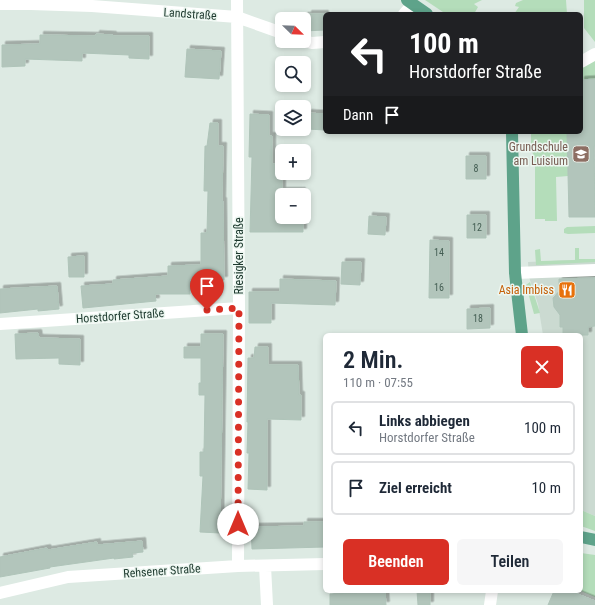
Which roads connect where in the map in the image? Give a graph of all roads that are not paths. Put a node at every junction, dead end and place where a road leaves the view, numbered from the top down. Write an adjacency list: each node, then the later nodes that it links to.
1 (237, 0): 6 (street, Riesigker Straße)
2 (410, 2): 4 (street); 5 (main road)
3 (0, 4): 6 (street, Landstraße)
4 (405, 12)
5 (424, 12)
6 (237, 17): 7 (street, Landstraße); 15 (street, Riesigker Straße)
7 (275, 31)
8 (323, 42): 9 (street)
9 (311, 43)
10 (595, 54): 11 (street)
11 (583, 61)
12 (512, 134): 14 (main road)
13 (595, 270): 14 (street)
14 (515, 273): 17 (main road)
15 (239, 308): 16 (street, Horstdorfer Straße); 21 (street, Riesigker Straße)
16 (0, 324)
17 (522, 333)
18 (583, 537): 19 (main road)
19 (595, 540)
20 (323, 564): 22 (street, Rehsener Straße)
21 (238, 566): 22 (street, Rehsener Straße); 23 (street, Rehsener Straße)
22 (265, 566): 25 (street)
23 (0, 593)
24 (492, 593): 26 (street)
25 (267, 605)
26 (490, 605)

